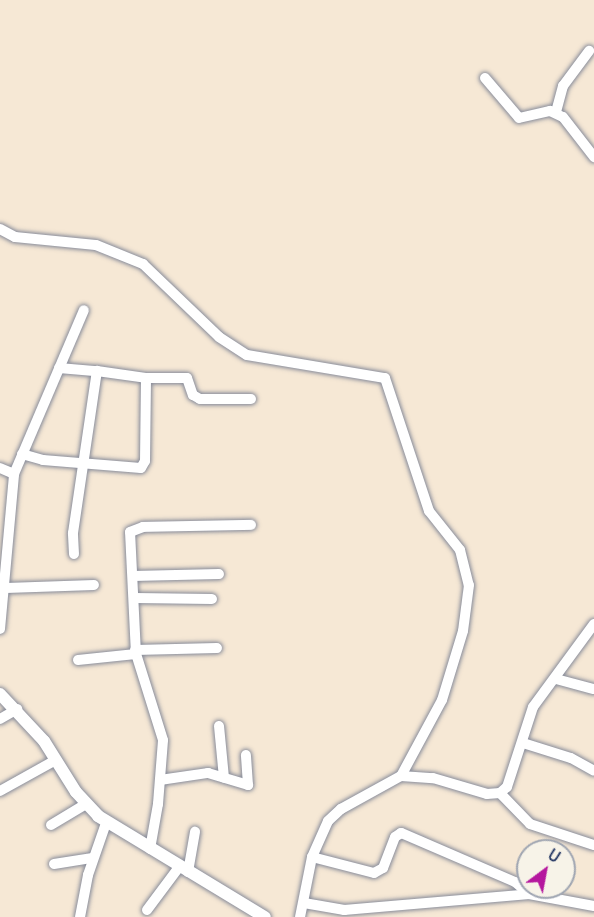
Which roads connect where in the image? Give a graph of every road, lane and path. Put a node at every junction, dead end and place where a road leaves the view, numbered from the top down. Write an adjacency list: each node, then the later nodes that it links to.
1 (589, 51): 3 (street)
2 (485, 78): 3 (street)
3 (556, 112): 4 (street)
4 (594, 157)
5 (0, 229): 38 (street)
6 (84, 310): 7 (street)
7 (59, 368): 8 (street); 11 (street)
8 (97, 371): 9 (street); 12 (street)
9 (146, 378): 10 (street); 12 (street)
10 (251, 399)
11 (22, 454): 12 (street); 14 (street)
12 (84, 465): 16 (street)
13 (0, 468): 14 (street)
14 (14, 474): 20 (street)
15 (251, 525): 18 (street)
16 (74, 554)
17 (219, 574): 18 (street)
18 (133, 576): 21 (street)
19 (93, 585): 20 (street)
20 (6, 588): 24 (street)
21 (135, 598): 22 (street); 26 (street)
22 (212, 599)
23 (594, 624): 28 (street)
24 (0, 629)
25 (217, 648): 26 (street)
26 (136, 652): 27 (street); 40 (street)
27 (78, 660)
28 (556, 679): 29 (street); 34 (street)
29 (594, 690)
30 (0, 694): 31 (street)
31 (17, 709): 32 (street); 36 (street)
32 (0, 719)
33 (219, 726): 39 (street)
34 (523, 744): 37 (street); 42 (street)
35 (246, 755): 39 (street)
36 (56, 760): 41 (street); 43 (street)
37 (594, 771)
38 (401, 776): 42 (street); 49 (street)
39 (224, 778): 40 (street)
40 (160, 780): 48 (street)
41 (0, 791)
42 (500, 793): 47 (street)
43 (86, 804): 44 (street); 45 (street)
44 (106, 823): 48 (street); 50 (street)
45 (51, 825)
46 (195, 832): 52 (street)
47 (594, 845)
48 (150, 849): 52 (street)
49 (312, 857): 53 (street); 56 (street)
50 (93, 858): 51 (street); 59 (street)
51 (54, 864)
52 (183, 870): 58 (street); 60 (street)
53 (516, 882)
54 (516, 895): 56 (street)
55 (556, 899): 57 (street)
56 (304, 903): 61 (street)
57 (594, 906)
58 (147, 910)
59 (80, 917)
60 (266, 917)
61 (300, 917)

